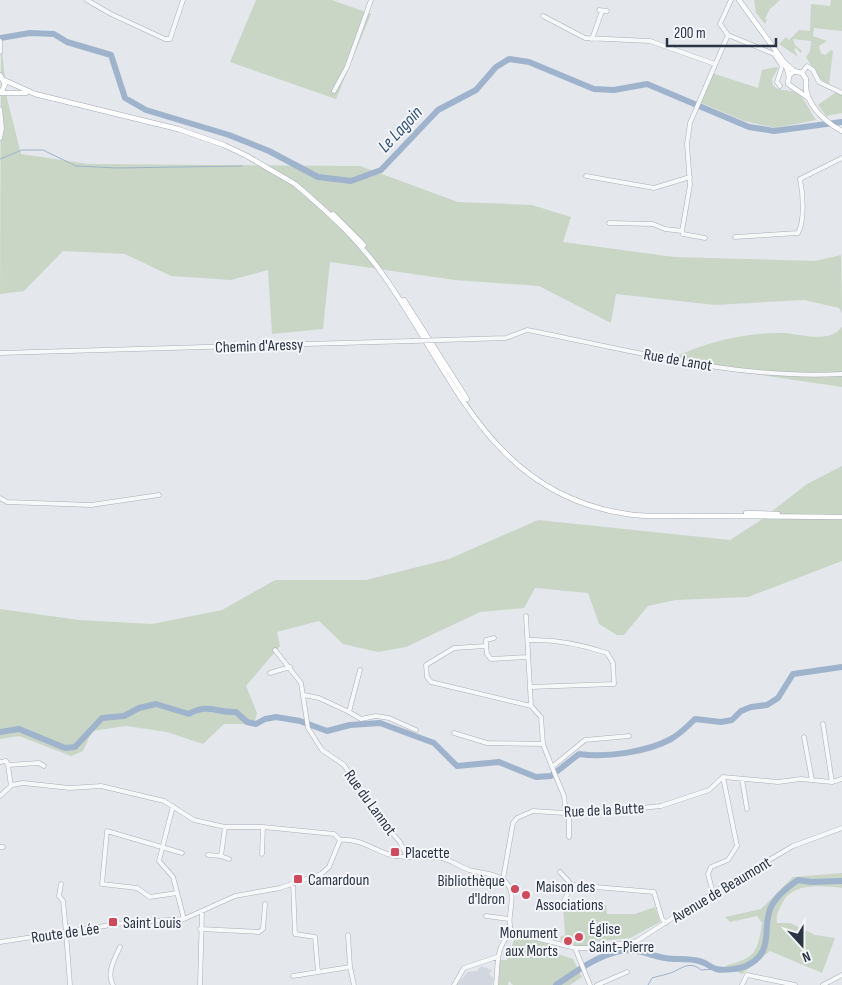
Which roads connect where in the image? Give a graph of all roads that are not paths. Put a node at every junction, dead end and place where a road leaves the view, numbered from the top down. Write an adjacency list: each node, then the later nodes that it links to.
1 (87, 0): 2 (street)
2 (183, 0)
3 (371, 0): 25 (street)
4 (731, 0): 8 (street)
5 (739, 0): 12 (main road)
6 (602, 11): 9 (street)
7 (543, 16): 9 (street)
8 (728, 36): 13 (street); 22 (street)
9 (592, 39): 13 (street)
10 (0, 41): 11 (street)
11 (0, 52)
12 (784, 62): 14 (main road); 18 (main road)
13 (716, 64): 35 (street)
14 (794, 71): 15 (main road); 18 (main road)
15 (802, 73): 16 (street); 21 (main road)
16 (814, 73): 21 (street); 27 (street)
17 (0, 74): 19 (main road)
18 (789, 76): 20 (main road)
19 (4, 80): 26 (main road); 28 (main road)
20 (788, 82): 22 (street); 23 (main road)
21 (805, 82): 24 (main road); 29 (main road)
22 (780, 86): 23 (street)
23 (790, 87): 24 (main road)
24 (797, 90): 29 (main road)
25 (334, 91)
26 (0, 93): 28 (main road)
27 (842, 93)
28 (35, 94): 45 (main road)
29 (808, 98): 31 (main road)
30 (0, 109): 32 (street)
31 (842, 131)
32 (0, 138)
33 (842, 158): 38 (street)
34 (586, 176): 35 (street)
35 (690, 177): 37 (street)
36 (609, 223): 37 (street)
37 (682, 231): 39 (street)
38 (735, 237)
39 (705, 238)
40 (516, 333): 41 (street, Chemin d'Aressy, bridge); 42 (street, Rue de Lanot)
41 (0, 353)
42 (842, 374)
43 (159, 495): 44 (street)
44 (0, 498)
45 (842, 515)
46 (526, 616): 48 (street)
47 (494, 638): 49 (street)
48 (527, 640): 51 (street); 55 (street)
49 (486, 646): 51 (street); 57 (street)
50 (275, 650): 52 (street, Rue du Lannot)
51 (528, 658): 55 (street)
52 (290, 667): 54 (street); 56 (street, Rue du Lannot)
53 (360, 670): 58 (street)
54 (270, 673)
55 (530, 687): 57 (street)
56 (304, 694): 58 (street); 89 (street, Rue du Lannot)
57 (531, 706): 64 (street)
58 (349, 712): 60 (street)
59 (822, 724): 73 (street)
60 (416, 730)
61 (454, 733): 64 (street)
62 (629, 736): 68 (street)
63 (804, 737): 72 (street)
64 (544, 744): 68 (street)
65 (0, 762): 66 (street)
66 (8, 765): 67 (street); 74 (street)
67 (44, 766)
68 (552, 768): 78 (street)
69 (722, 778): 70 (street); 78 (street, Rue de la Butte); 97 (street)
70 (742, 779): 72 (street); 77 (street)
71 (842, 779): 73 (street)
72 (812, 780): 73 (street)
73 (832, 782)
74 (11, 786): 75 (street); 76 (street)
75 (0, 796)
76 (173, 806): 80 (street); 84 (street)
77 (747, 809)
78 (568, 813): 82 (street); 92 (street, Rue de la Butte)
79 (263, 826): 80 (street); 83 (street); 86 (street)
80 (225, 827): 88 (street)
81 (842, 828): 97 (street, Avenue de Beaumont)
82 (569, 837)
83 (340, 840): 89 (street); 94 (street, Route de Lée)
84 (162, 846): 85 (street); 96 (street); 96 (street)
85 (182, 853)
86 (262, 854)
87 (208, 855): 88 (street)
88 (221, 856): 90 (street)
89 (407, 857): 92 (street)
90 (229, 859)
91 (560, 872): 95 (street)
92 (502, 879): 104 (street)
93 (61, 884): 108 (street)
94 (293, 884): 100 (street, Route de Lée); 116 (street)
95 (572, 885): 98 (street); 106 (street)
96 (177, 893): 103 (street)
97 (713, 893): 106 (street, Avenue de Beaumont)
98 (564, 901)
99 (265, 904): 107 (street)
100 (202, 911): 102 (street, Route de Lée); 105 (street)
101 (486, 916): 104 (street)
102 (189, 917): 103 (street, Route de Lée); 105 (street)
103 (184, 919): 108 (street, Route de Lée)
104 (509, 920): 109 (street)
105 (200, 922): 107 (street)
106 (666, 923): 113 (street, Avenue de Beaumont)
107 (200, 929): 122 (street)
108 (66, 932): 111 (street, Route de Lée); 120 (street)
109 (512, 932): 113 (street, Avenue de Beaumont); 114 (street)
110 (348, 935): 115 (street)
111 (0, 942)
112 (120, 947): 121 (street)
113 (575, 948): 126 (street)
114 (497, 957): 124 (street); 125 (street)
115 (350, 967): 116 (street); 123 (street)
116 (318, 972): 118 (street)
117 (627, 972): 127 (street)
118 (293, 976)
119 (842, 976): 130 (street)
120 (70, 985)
121 (113, 985)
122 (200, 985)
123 (354, 985)
124 (454, 985)
125 (496, 985)
126 (590, 985)
127 (597, 985)
128 (742, 985): 129 (street)
129 (795, 985)
130 (824, 985)

